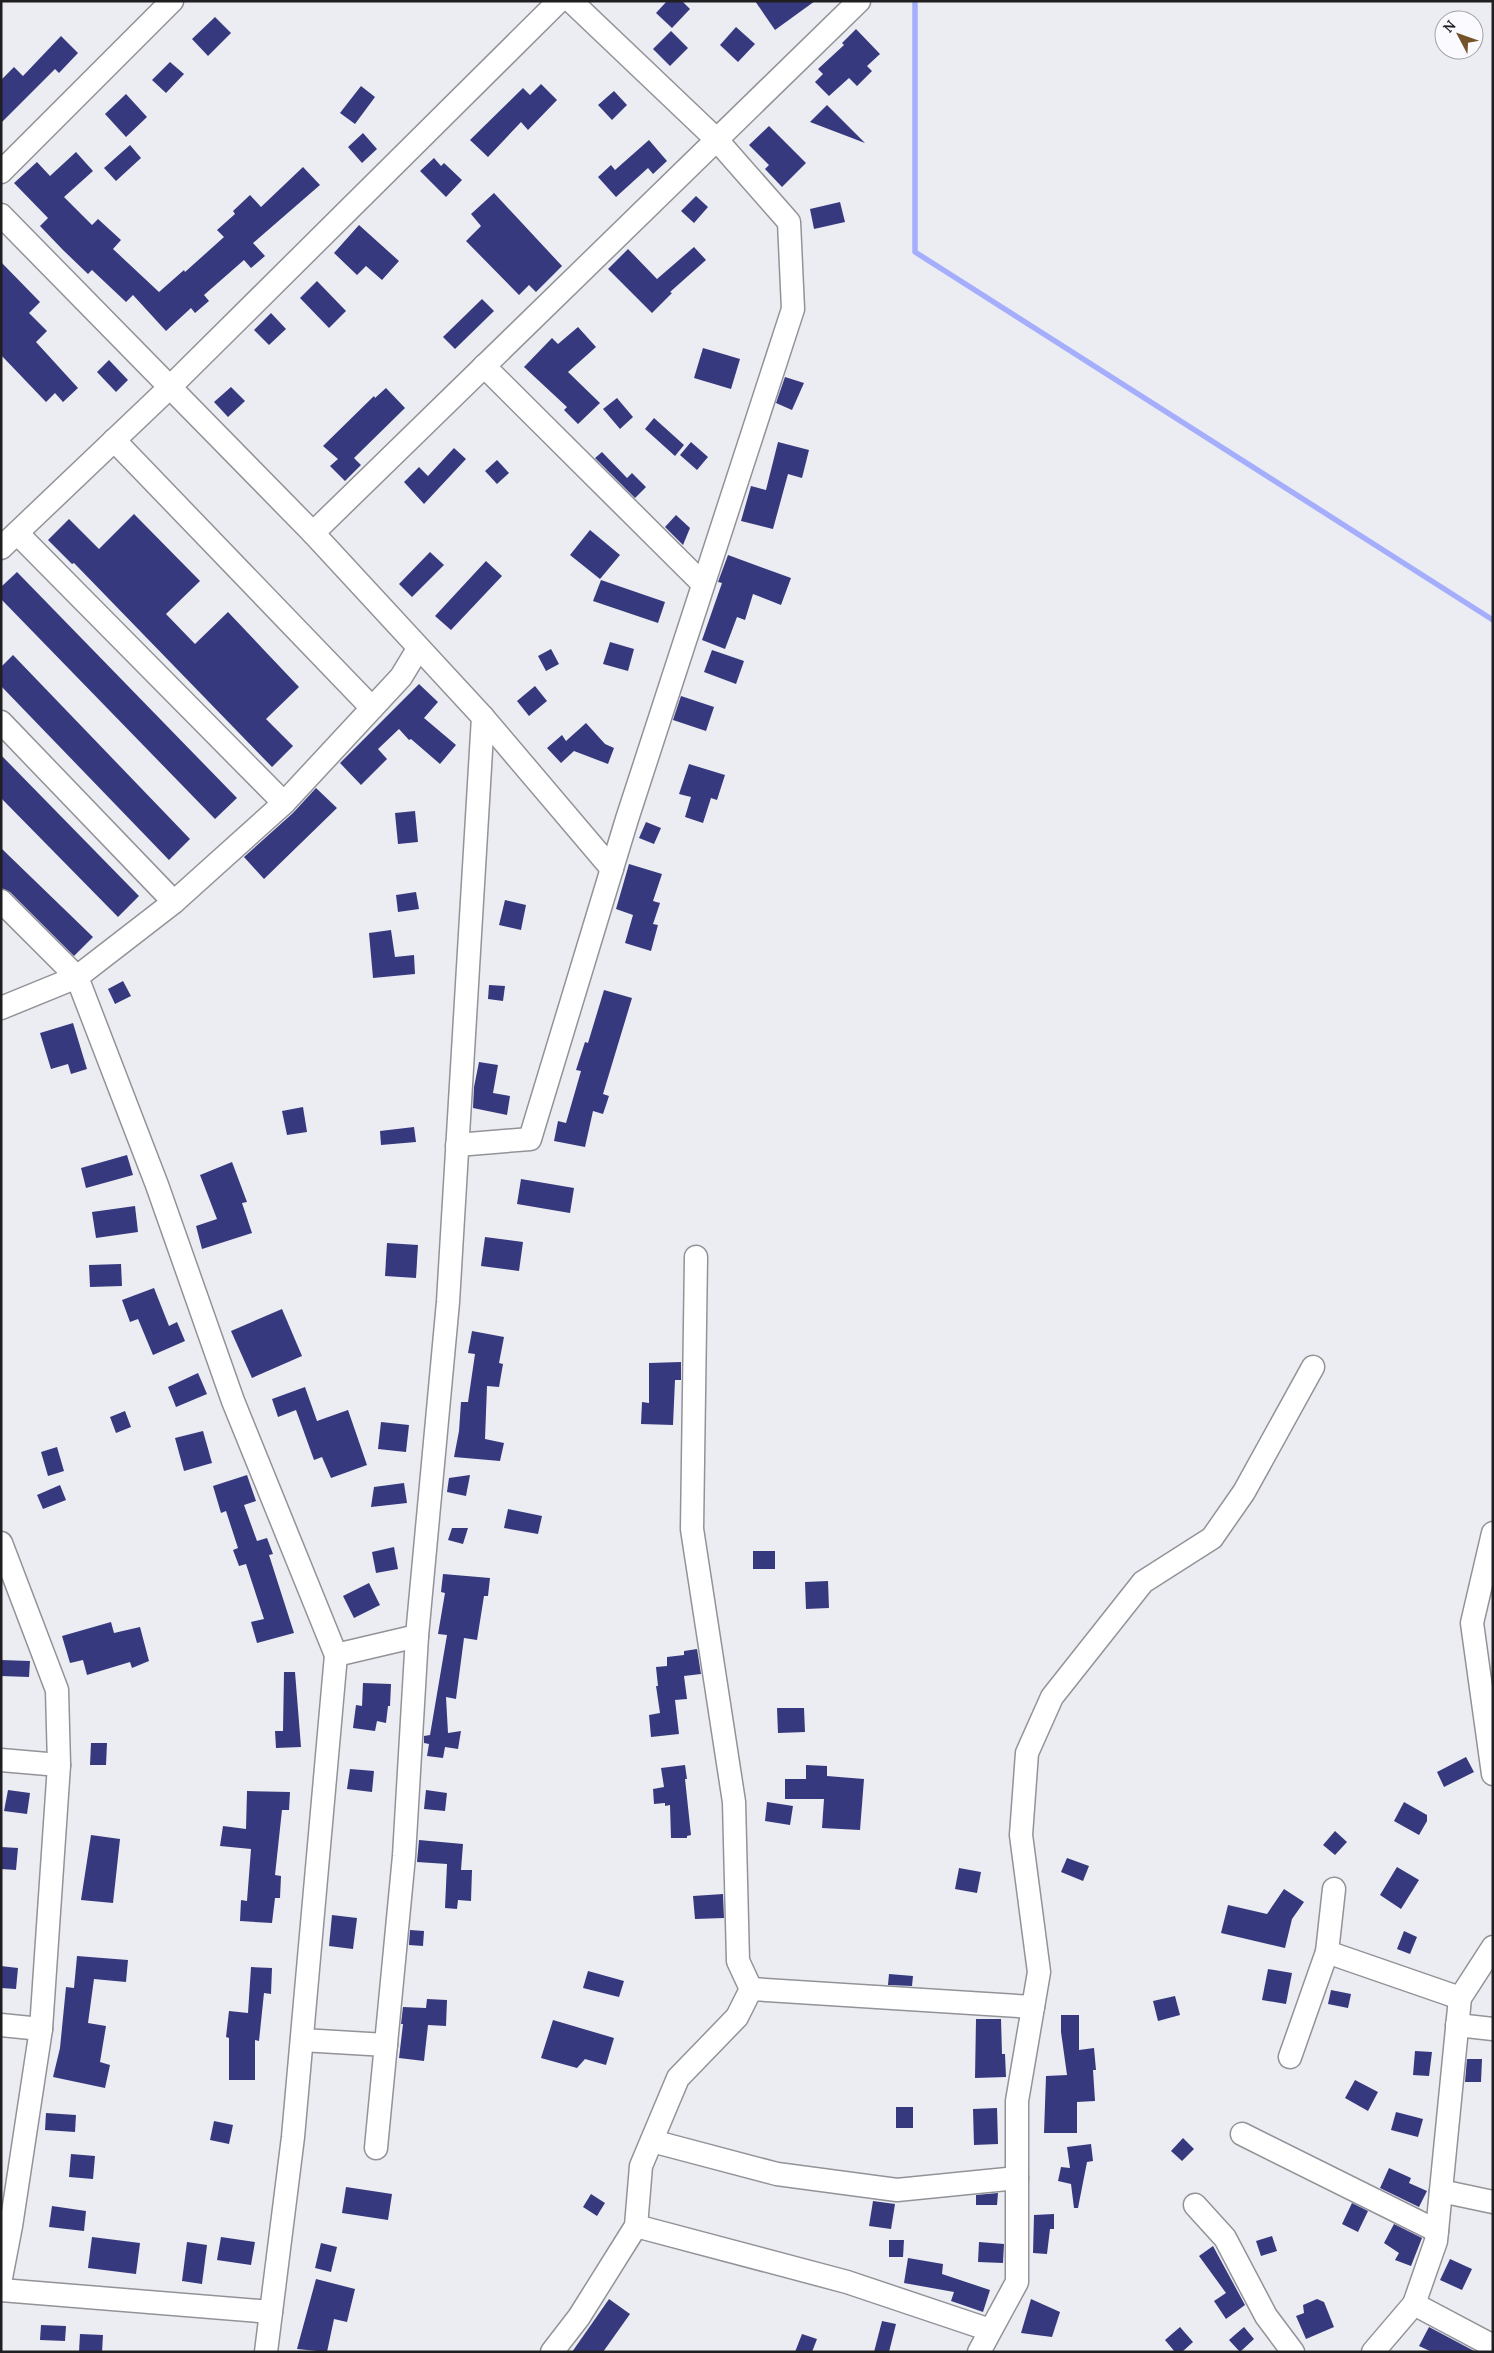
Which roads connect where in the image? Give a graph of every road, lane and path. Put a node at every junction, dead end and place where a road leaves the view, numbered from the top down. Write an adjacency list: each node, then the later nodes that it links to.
1 (172, 1): 6 (street)
2 (559, 1): 9 (street)
3 (571, 1): 5 (street)
4 (859, 1): 5 (street)
5 (716, 139): 8 (street); 13 (street)
6 (1, 172)
7 (1, 215): 9 (street)
8 (484, 366): 11 (street); 13 (street)
9 (169, 388): 10 (street); 11 (street)
10 (114, 440): 12 (street); 15 (street)
11 (312, 533): 14 (street)
12 (9, 541): 18 (street)
13 (703, 584): 19 (street)
14 (418, 649): 15 (street); 16 (street)
15 (372, 708): 18 (street)
16 (483, 717): 19 (street); 24 (street)
17 (1, 722): 21 (street)
18 (284, 803): 21 (street)
19 (612, 870): 24 (street)
20 (1, 901): 22 (street)
21 (174, 902): 22 (street)
22 (77, 978): 23 (street); 30 (street)
23 (1, 1008)
24 (457, 1145): 29 (street)
25 (696, 1257): 37 (street)
26 (1313, 1366): 39 (street)
27 (1493, 1533): 33 (street)
28 (1, 1543): 32 (street)
29 (416, 1636): 30 (street); 45 (street)
30 (336, 1655): 44 (street)
31 (1, 1760): 32 (street)
32 (59, 1765): 42 (street)
33 (1493, 1774)
34 (1334, 1889): 36 (street)
35 (1493, 1947): 38 (street)
36 (1327, 1952): 38 (street); 46 (street)
37 (752, 1988): 39 (street); 48 (street)
38 (1460, 1998): 41 (street)
39 (1033, 2007): 50 (street)
40 (1, 2025): 42 (street)
41 (1456, 2025): 43 (street); 51 (street)
42 (42, 2029): 56 (street)
43 (1493, 2029)
44 (302, 2040): 45 (street); 59 (street)
45 (386, 2045): 49 (street)
46 (1290, 2057)
47 (1242, 2134): 55 (street)
48 (652, 2141): 50 (street); 54 (street)
49 (376, 2148)
50 (1017, 2178): 60 (street)
51 (1441, 2191): 52 (street); 55 (street)
52 (1493, 2202)
53 (1195, 2205): 65 (street)
54 (636, 2226): 60 (street); 63 (street)
55 (1437, 2231): 58 (street)
56 (1, 2278)
57 (1, 2290): 59 (street)
58 (1414, 2304): 61 (street); 66 (street)
59 (271, 2312): 62 (street)
60 (990, 2330): 64 (street)
61 (1493, 2346)
62 (266, 2352)
63 (552, 2352)
64 (979, 2352)
65 (1293, 2352)
66 (1373, 2352)

